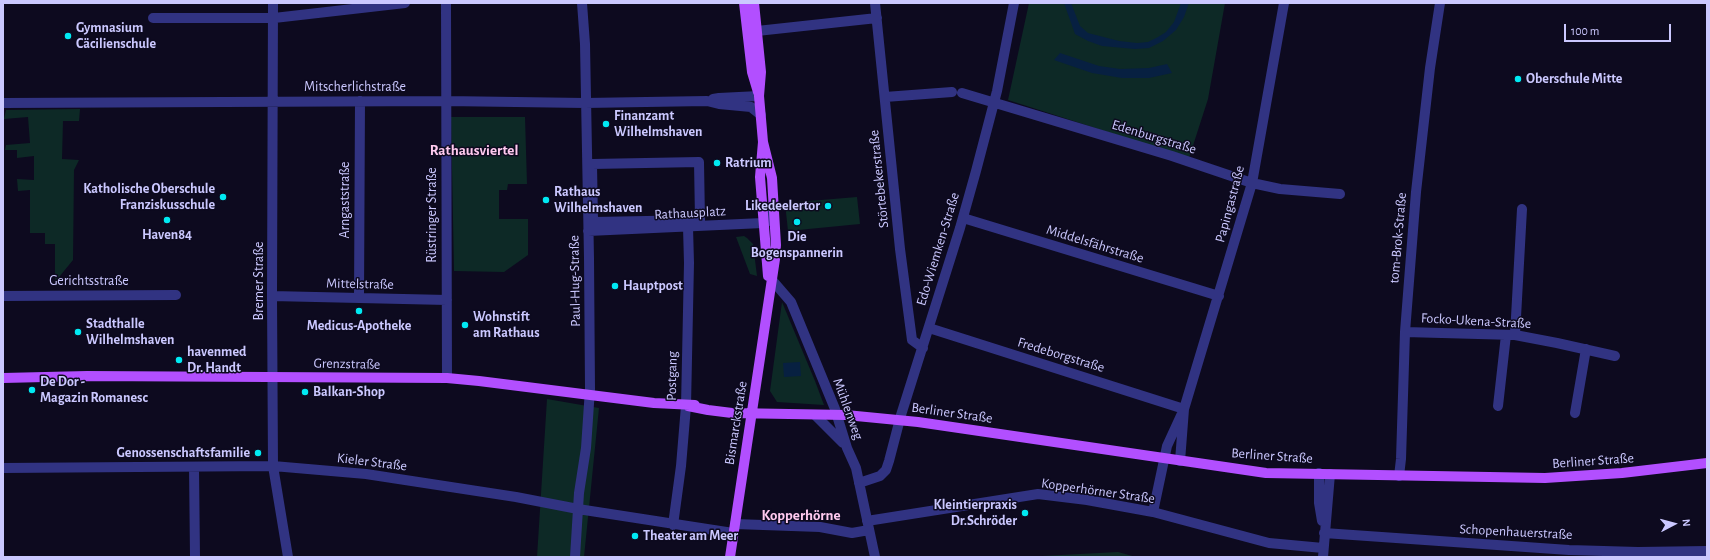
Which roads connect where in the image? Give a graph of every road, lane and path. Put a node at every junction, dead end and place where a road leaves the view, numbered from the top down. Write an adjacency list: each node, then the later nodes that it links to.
1 (274, 3): 12 (street, Bremer Straße)
2 (406, 3): 12 (street)
3 (446, 3): 18 (street, Rüstringer Straße)
4 (582, 3): 22 (street, Paul-Hug-Straße)
5 (744, 3): 15 (main road, Bismarckstraße)
6 (754, 3): 14 (main road, Bismarckstraße)
7 (875, 3): 13 (street, Störtebekerstraße)
8 (1014, 3): 23 (street, Edo-Wiemken-Straße)
9 (1284, 3): 27 (street, Papingastraße)
10 (1440, 3): 46 (street, tom-Brok-Straße)
11 (153, 18): 12 (street)
12 (274, 18): 20 (street, Bremer Straße)
13 (877, 18): 14 (street); 16 (street, Störtebekerstraße)
14 (757, 31): 15 (main road, Bismarckstraße)
15 (759, 96): 19 (street, Mitscherlichstraße); 24 (main road, Bismarckstraße)
16 (885, 98): 23 (street, Edenburgstraße); 48 (street, Störtebekerstraße)
17 (360, 101): 18 (street, Mitscherlichstraße); 20 (street, Mitscherlichstraße); 43 (street, Arngaststraße)
18 (446, 101): 22 (street, Mitscherlichstraße); 44 (street, Rüstringer Straße)
19 (707, 101): 22 (street, Mitscherlichstraße); 24 (street, Mitscherlichstraße)
20 (273, 102): 21 (street, Mitscherlichstraße); 41 (street, Bremer Straße)
21 (3, 103)
22 (585, 103): 35 (street, Paul-Hug-Straße)
23 (994, 103): 27 (street, Edenburgstraße); 31 (street, Edo-Wiemken-Straße)
24 (761, 115): 25 (main road, Bismarckstraße)
25 (763, 142): 30 (main road, Bismarckstraße); 32 (main road, Bismarckstraße)
26 (699, 162): 26 (street, Rathausplatz)
27 (1252, 183): 28 (street, Edenburgstraße); 42 (street, Papingastraße)
28 (1340, 194)
29 (1522, 209): 47 (street)
30 (774, 210): 32 (street); 36 (main road, Bismarckstraße)
31 (963, 218): 42 (street, Middelsfährstraße); 45 (street, Edo-Wiemken-Straße)
32 (764, 223): 33 (street, Rathausplatz); 36 (street)
33 (746, 224): 34 (street, Rathausplatz); 36 (street, Rathausplatz)
34 (688, 227): 35 (street, Rathausplatz); 55 (street, Postgang)
35 (588, 231): 54 (street, Paul-Hug-Straße)
36 (770, 237): 37 (main road, Bismarckstraße); 38 (main road, Bismarckstraße)
37 (772, 280): 38 (main road, Bismarckstraße); 61 (street, Mühlenweg)
38 (770, 294): 58 (main road, Bismarckstraße)
39 (176, 295): 40 (street, Gerichtsstraße)
40 (3, 296)
41 (272, 296): 43 (street, Mittelstraße); 51 (street, Bremer Straße)
42 (1218, 296): 57 (street, Papingastraße)
43 (359, 298): 44 (street, Mittelstraße)
44 (447, 300): 53 (street, Rüstringer Straße)
45 (929, 328): 48 (street, Edo-Wiemken-Straße); 57 (street, Fredeborgstraße)
46 (1405, 332): 47 (street, Focko-Ukena-Straße); 72 (street, tom-Brok-Straße)
47 (1511, 335): 49 (street, Focko-Ukena-Straße); 56 (street)
48 (922, 348): 62 (street, Edo-Wiemken-Straße)
49 (1586, 349): 50 (street, Focko-Ukena-Straße); 59 (street)
50 (1615, 356)
51 (273, 376): 52 (main road, Grenzstraße); 53 (main road, Grenzstraße); 67 (street, Bremer Straße)
52 (3, 378)
53 (447, 378): 54 (main road, Grenzstraße)
54 (590, 395): 55 (main road, Grenzstraße); 74 (street, Paul-Hug-Straße)
55 (687, 406): 58 (main road, Grenzstraße); 76 (street, Postgang)
56 (1498, 406)
57 (1184, 409): 64 (street, Papingastraße); 65 (street, Papingastraße)
58 (752, 412): 60 (main road, Grenzstraße); 78 (main road, Bismarckstraße)
59 (1574, 412)
60 (815, 415): 61 (main road, Berliner Straße); 63 (street)
61 (837, 415): 62 (main road, Berliner Straße); 63 (street, Mühlenweg)
62 (900, 420): 64 (main road, Berliner Straße); 73 (street, Edo-Wiemken-Straße)
63 (847, 448): 73 (street, Mühlenweg)
64 (1164, 459): 65 (main road, Berliner Straße); 75 (street, Papingastraße)
65 (1180, 461): 70 (main road, Berliner Straße)
66 (1707, 463): 72 (main road, Berliner Straße)
67 (273, 466): 68 (street, Kieler Straße); 74 (street, Kieler Straße); 83 (street, Bremer Straße)
68 (194, 467): 69 (street, Kieler Straße); 82 (street)
69 (3, 468)
70 (1319, 473): 71 (main road, Berliner Straße); 79 (street)
71 (1330, 474): 72 (main road, Berliner Straße); 79 (street)
72 (1399, 476)
73 (859, 483): 77 (street, Mühlenweg)
74 (578, 509): 76 (street, Kieler Straße); 84 (street, Paul-Hug-Straße)
75 (1153, 512): 77 (street, Kopperhörner Straße); 81 (street, Kopperhörner Straße)
76 (673, 524): 78 (street, Kieler Straße)
77 (868, 526): 78 (street, Kopperhörner Straße); 86 (street, Mühlenweg)
78 (734, 528): 85 (main road, Bismarckstraße)
79 (1324, 533): 80 (street, Schopenhauerstraße); 81 (street)
80 (1707, 551)
81 (1323, 552)
82 (195, 557)
83 (288, 557)
84 (575, 557)
85 (730, 557)
86 (875, 557)

